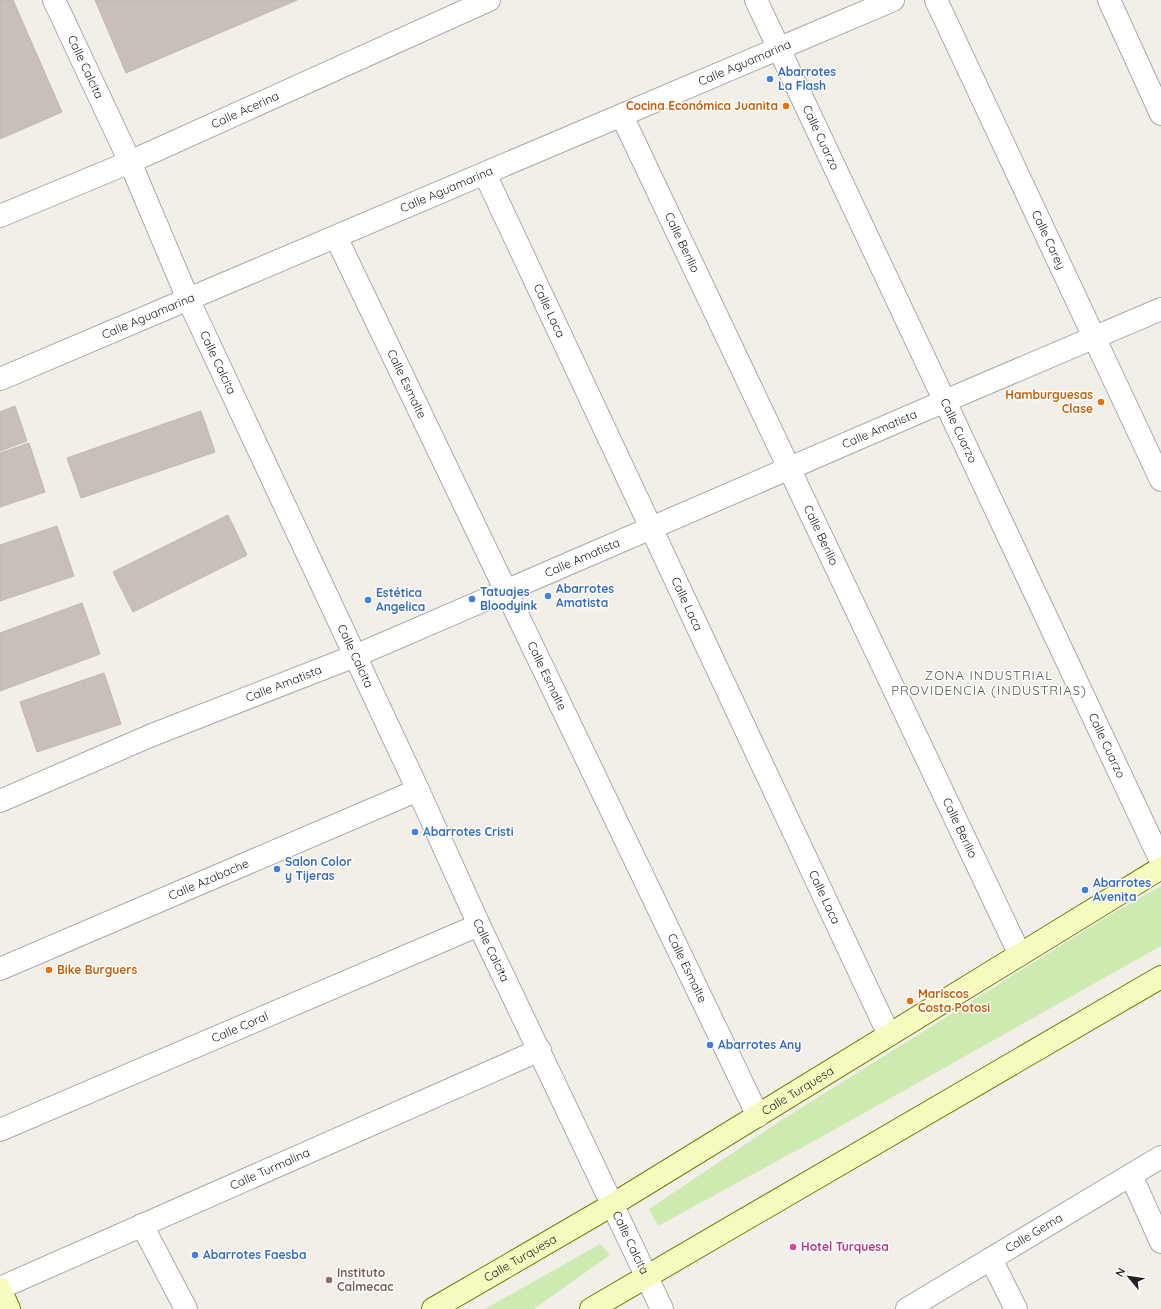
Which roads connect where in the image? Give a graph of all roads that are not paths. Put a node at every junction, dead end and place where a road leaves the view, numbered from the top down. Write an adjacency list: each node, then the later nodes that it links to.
1 (54, 0): 10 (street, Calle Calcita)
2 (489, 0): 10 (street, Calle Acerina)
3 (756, 0): 7 (street, Calle Cuarzo)
4 (894, 0): 7 (street, Calle Aguamarina)
5 (936, 0): 16 (street, Calle Carey)
6 (1109, 0): 8 (street)
7 (779, 48): 9 (street, Calle Aguamarina); 18 (street, Calle Cuarzo)
8 (1161, 114)
9 (622, 116): 11 (street, Calle Aguamarina); 19 (street, Calle Berilio)
10 (130, 162): 12 (street, Calle Acerina); 14 (street, Calle Calcita)
11 (485, 174): 13 (street, Calle Aguamarina); 21 (street, Calle Laca)
12 (0, 216)
13 (336, 237): 14 (street, Calle Aguamarina); 22 (street, Calle Esmalte)
14 (188, 299): 17 (street, Calle Aguamarina); 23 (street, Calle Calcita)
15 (1161, 309): 16 (street, Calle Amatista)
16 (1094, 337): 18 (street, Calle Amatista); 20 (street, Calle Carey)
17 (0, 379)
18 (945, 400): 19 (street, Calle Amatista); 26 (street, Calle Cuarzo)
19 (788, 468): 21 (street, Calle Amatista); 29 (street, Calle Berilio)
20 (1161, 480)
21 (651, 528): 22 (street, Calle Amatista); 32 (street, Calle Laca)
22 (506, 591): 23 (street, Calle Amatista); 34 (street, Calle Esmalte)
23 (355, 656): 24 (street, Calle Calcita); 25 (street, Calle Amatista)
24 (418, 790): 28 (street, Calle Calcita); 30 (street, Calle Azabache)
25 (0, 801)
26 (1161, 861)
27 (1161, 868): 29 (main road, Calle Turquesa)
28 (479, 925): 33 (street, Calle Calcita); 35 (street, Calle Coral)
29 (1020, 955): 32 (main road, Calle Turquesa)
30 (0, 969)
31 (1161, 977): 42 (main road)
32 (889, 1035): 34 (main road, Calle Turquesa)
33 (540, 1050): 38 (street, Calle Calcita); 39 (street, Calle Turmalina)
34 (758, 1116): 38 (main road, Calle Turquesa)
35 (0, 1130)
36 (1161, 1157): 37 (street, Calle Gema)
37 (1131, 1175): 40 (street); 41 (street, Calle Gema)
38 (612, 1205): 42 (street, Calle Calcita); 46 (main road, Calle Turquesa)
39 (142, 1225): 43 (street, Calle Turmalina); 45 (street)
40 (1161, 1242)
41 (991, 1259): 49 (street, Calle Gema); 50 (street)
42 (647, 1276): 47 (main road); 48 (street, Calle Calcita)
43 (0, 1289): 44 (main road)
44 (9, 1309)
45 (186, 1309)
46 (433, 1309)
47 (591, 1309)
48 (662, 1309)
49 (907, 1309)
50 (1016, 1309)

